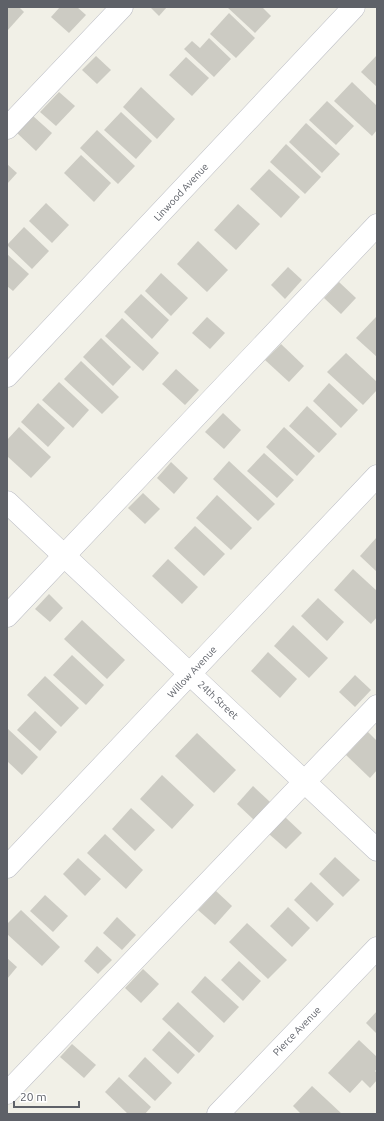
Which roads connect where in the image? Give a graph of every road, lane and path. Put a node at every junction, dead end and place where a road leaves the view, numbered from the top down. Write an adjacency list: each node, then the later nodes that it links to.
1 (122, 7): 3 (street)
2 (354, 7): 5 (street, Linwood Avenue)
3 (7, 128)
4 (377, 225): 8 (street)
5 (7, 376)
6 (377, 476): 10 (street, Willow Avenue)
7 (7, 502): 8 (street, 24th Street)
8 (64, 556): 9 (street); 10 (street, 24th Street)
9 (7, 616)
10 (190, 674): 12 (street, 24th Street); 14 (street, Willow Avenue)
11 (377, 706): 12 (street)
12 (305, 782): 13 (street, 24th Street); 16 (street)
13 (377, 850)
14 (7, 867)
15 (377, 948): 17 (street, Pierce Avenue)
16 (7, 1093)
17 (218, 1114)

